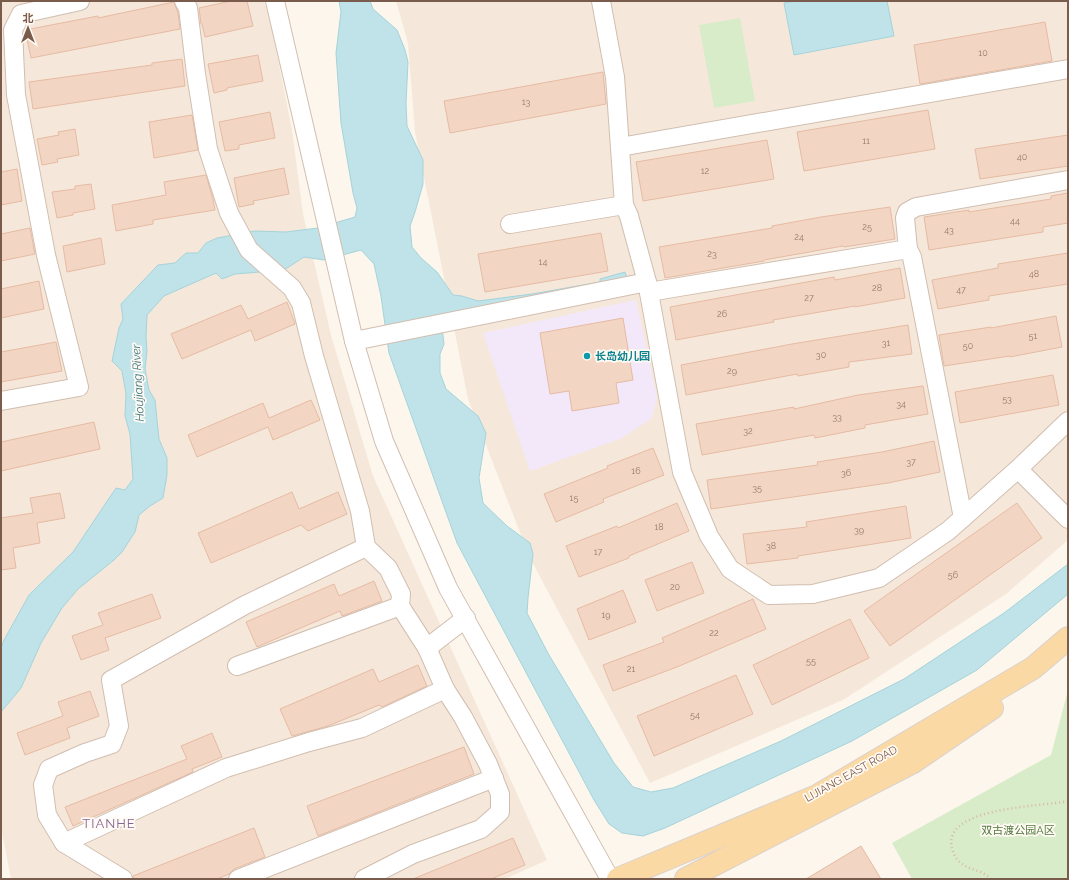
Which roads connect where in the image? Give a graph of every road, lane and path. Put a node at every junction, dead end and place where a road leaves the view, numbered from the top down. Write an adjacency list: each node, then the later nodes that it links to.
1 (80, 1): 13 (street)
2 (184, 1): 18 (street)
3 (275, 1): 12 (street)
4 (601, 1): 6 (street)
5 (1068, 69): 6 (street)
6 (620, 147): 8 (street)
7 (1068, 180): 10 (street)
8 (624, 205): 9 (street); 11 (street)
9 (510, 224)
10 (908, 249): 11 (street); 17 (street)
11 (648, 287): 12 (street); 17 (street)
12 (354, 341): 20 (street)
13 (1, 400)
14 (1068, 421): 15 (street)
15 (1018, 469): 16 (street); 17 (street)
16 (1064, 514)
17 (963, 518)
18 (366, 547): 19 (street); 28 (street)
19 (400, 606): 22 (street); 24 (street)
20 (466, 618): 22 (street); 32 (street)
21 (1068, 638): 33 (main road, LIJIANG EAST ROAD)
22 (427, 648): 25 (street)
23 (1068, 655): 34 (main road, LIJIANG EAST ROAD)
24 (237, 666)
25 (445, 689): 26 (street); 28 (street)
26 (494, 778): 30 (street); 31 (street)
27 (1068, 801): 35 (path)
28 (64, 843): 29 (street)
29 (123, 879)
30 (238, 879)
31 (364, 879)
32 (610, 879)
33 (618, 879)
34 (686, 879)
35 (991, 879)

